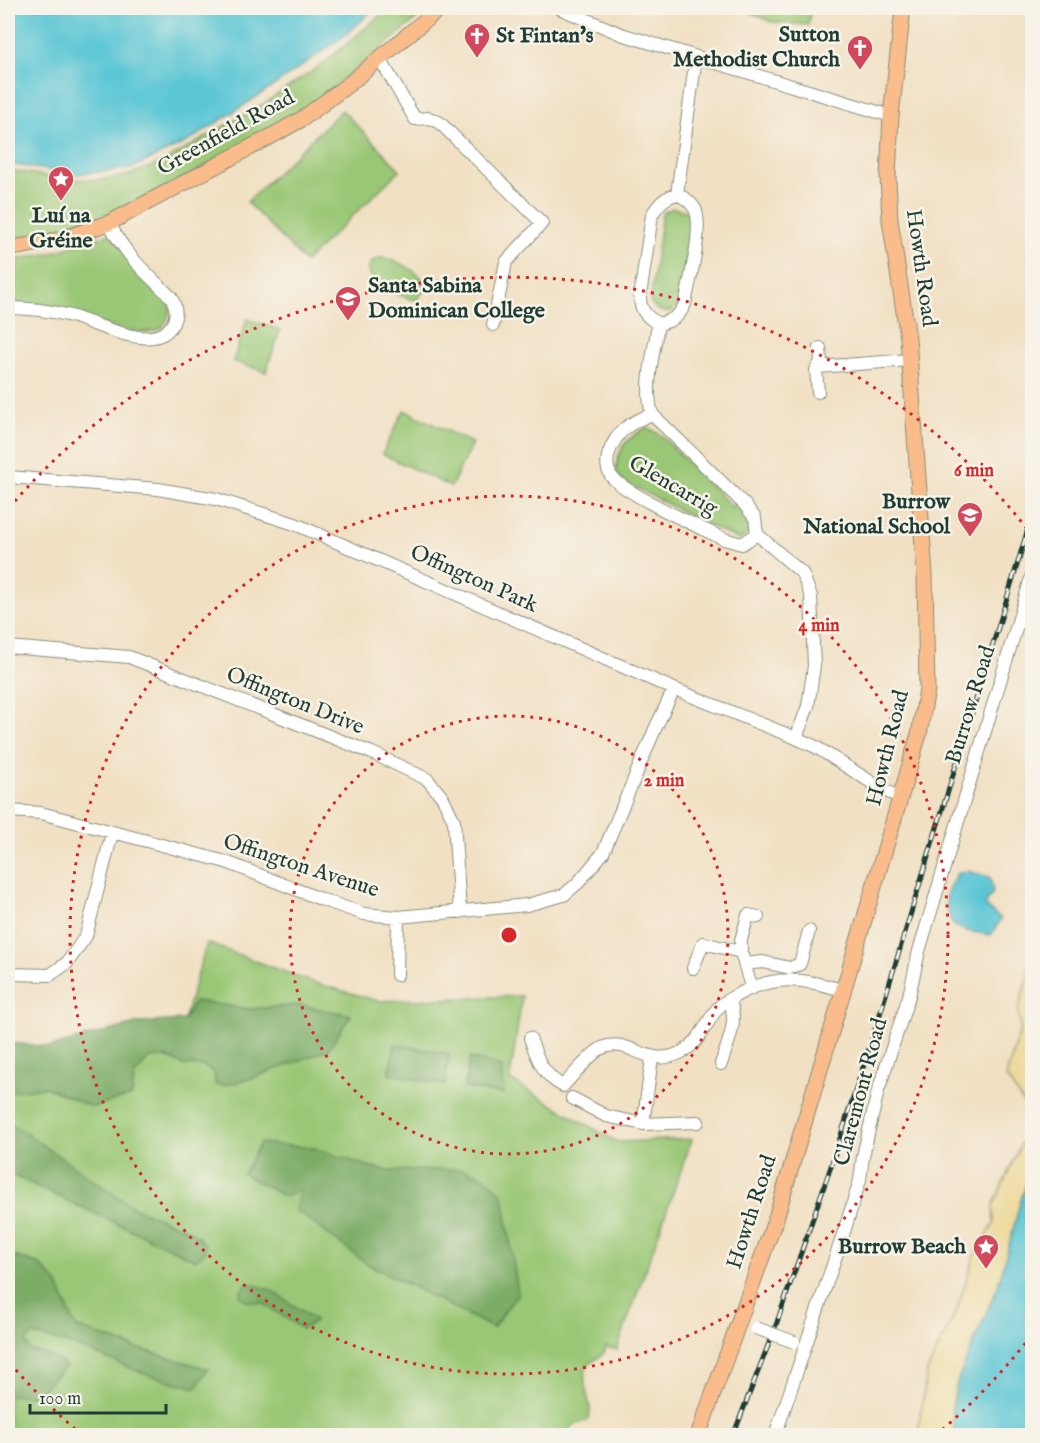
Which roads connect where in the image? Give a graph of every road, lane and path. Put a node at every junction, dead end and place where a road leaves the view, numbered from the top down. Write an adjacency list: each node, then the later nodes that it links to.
1 (440, 8): 5 (main road, Greenfield Road)
2 (559, 8): 4 (street)
3 (903, 8): 6 (main road, Howth Road)
4 (696, 57): 6 (street); 7 (street)
5 (380, 59): 8 (main road, Greenfield Road); 12 (street)
6 (891, 116): 14 (main road, Howth Road)
7 (677, 194): 11 (street); 11 (street)
8 (109, 223): 9 (main road, Greenfield Road); 10 (street)
9 (8, 249)
10 (8, 309)
11 (658, 324): 17 (street)
12 (493, 325)
13 (820, 348): 15 (street)
14 (910, 360): 15 (street); 24 (main road, Howth Road)
15 (818, 367): 16 (street)
16 (818, 392)
17 (652, 414): 19 (street, Glencarrig); 19 (street, Glencarrig)
18 (8, 477): 22 (street, Offington Park)
19 (757, 534): 23 (street, Glencarrig)
20 (1032, 575): 27 (street, Burrow Road)
21 (8, 647): 28 (street, Offington Drive)
22 (674, 689): 23 (street, Offington Park); 28 (street, Offington Avenue)
23 (796, 738): 24 (street, Offington Park)
24 (900, 797): 37 (main road, Howth Road)
25 (8, 811): 26 (street, Offington Avenue)
26 (112, 833): 29 (street, Offington Avenue); 34 (street)
27 (949, 848): 46 (street, Claremont Road)
28 (460, 912): 29 (street, Offington Avenue)
29 (398, 917): 35 (street)
30 (758, 917): 32 (street)
31 (809, 931): 32 (street)
32 (742, 958): 33 (street); 36 (street)
33 (693, 968)
34 (8, 974)
35 (397, 975)
36 (750, 987): 37 (street); 38 (street)
37 (842, 990): 45 (main road, Howth Road)
38 (729, 999): 40 (street); 41 (street)
39 (530, 1038): 40 (street)
40 (652, 1058): 44 (street)
41 (721, 1064)
42 (572, 1098): 44 (street)
43 (698, 1122): 44 (street)
44 (643, 1124)
45 (739, 1322): 46 (street, bridge); 47 (main road, Howth Road)
46 (799, 1344): 48 (street, Claremont Road)
47 (698, 1436)
48 (775, 1436)

